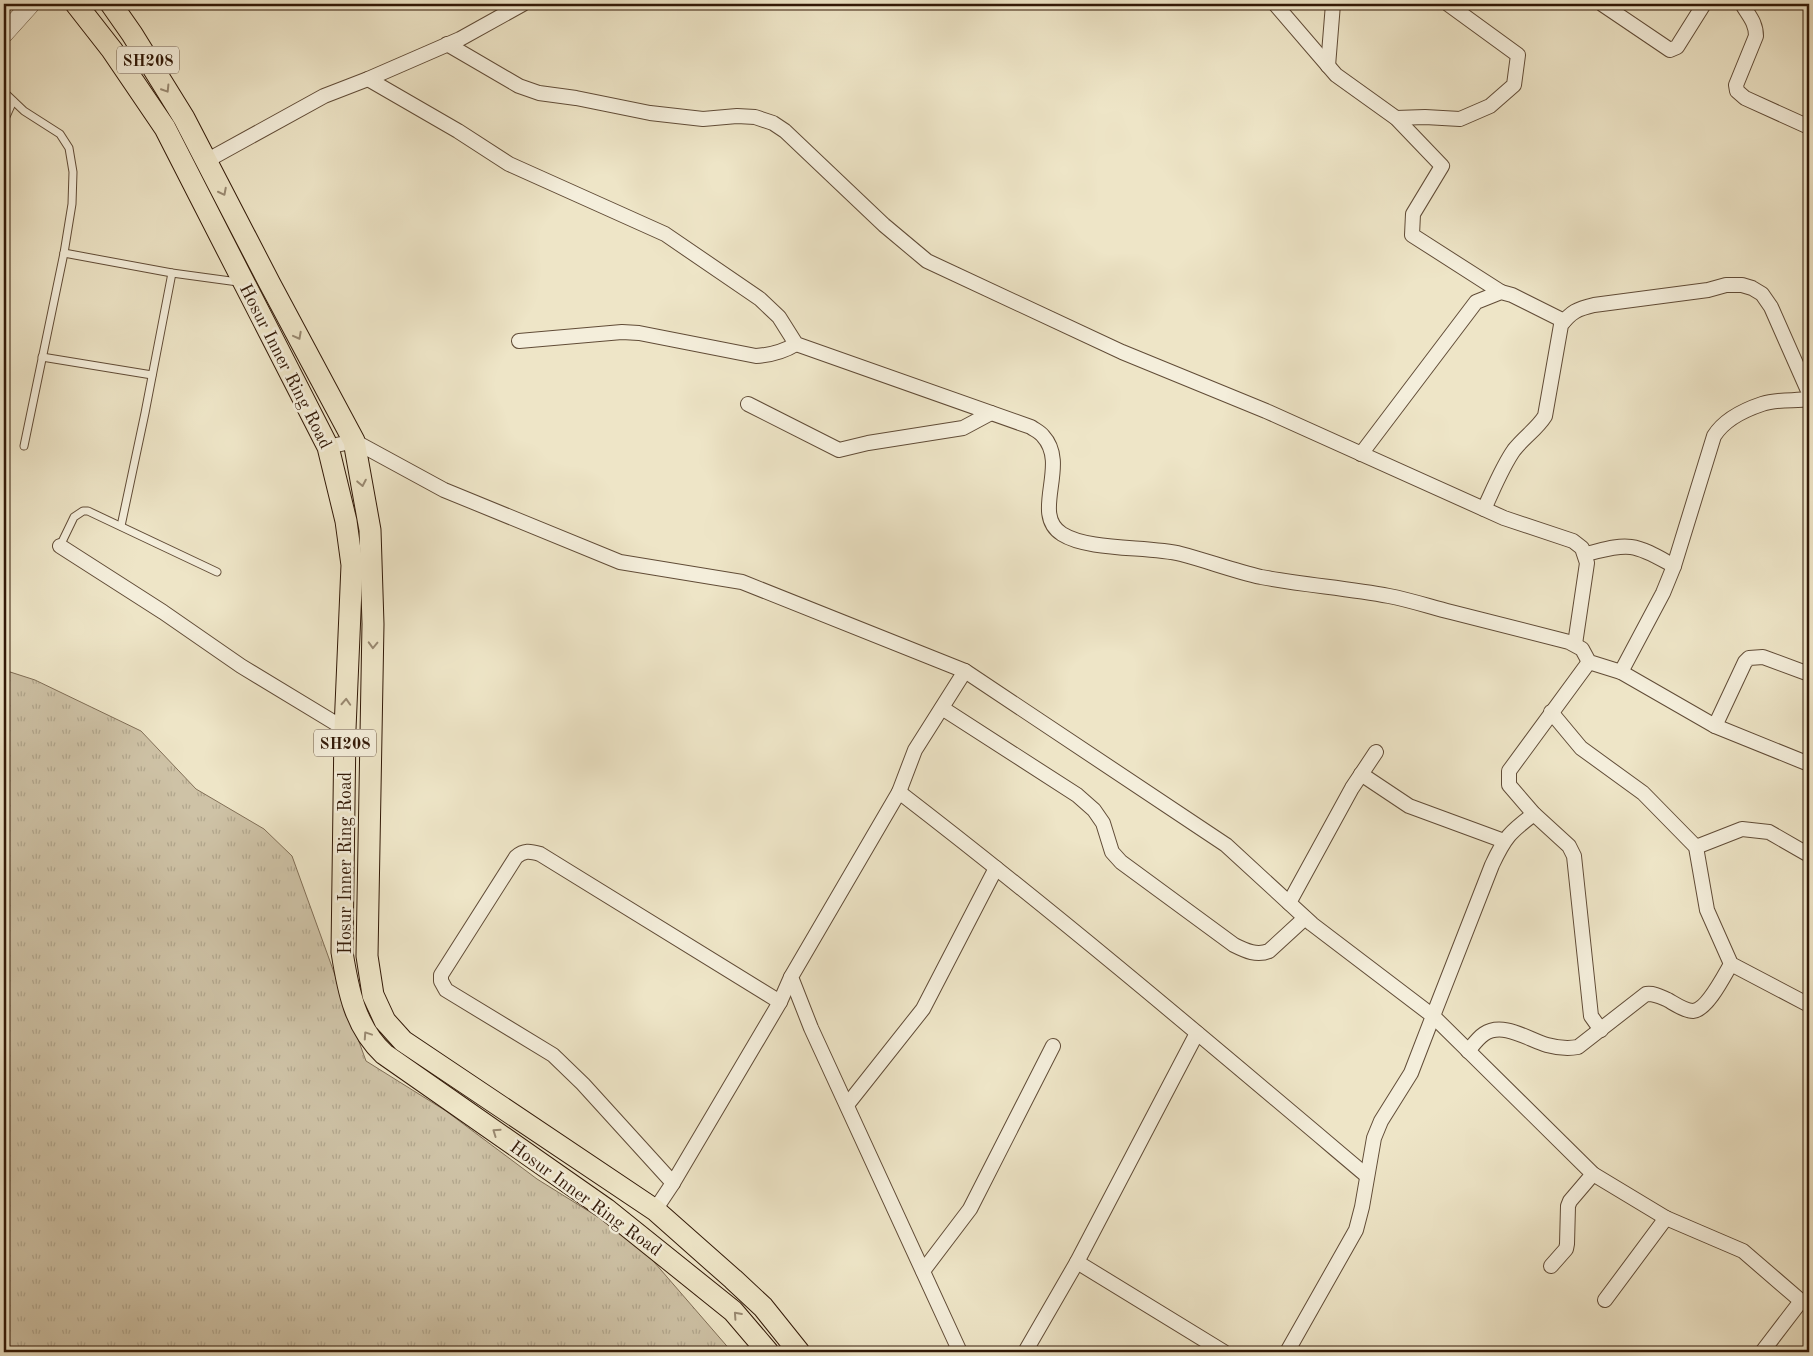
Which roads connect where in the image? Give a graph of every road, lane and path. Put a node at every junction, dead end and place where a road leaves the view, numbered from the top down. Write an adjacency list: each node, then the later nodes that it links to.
1 (31, 4): 11 (street)
2 (76, 4): 23 (main road, Hosur Inner Ring Road / SH208)
3 (111, 4): 20 (main road, Hosur Inner Ring Road / SH208, one-way to 20)
4 (523, 4): 12 (street)
5 (1275, 4): 13 (street)
6 (1333, 4): 13 (street)
7 (1448, 4): 17 (street)
8 (1602, 4): 9 (street)
9 (1704, 4)
10 (1742, 4): 19 (street)
11 (4, 34)
12 (447, 44): 14 (street); 37 (street)
13 (1328, 66): 17 (street)
14 (368, 79): 20 (street); 27 (street)
15 (4, 92): 16 (lane)
16 (13, 100): 18 (lane); 21 (lane)
17 (1396, 118): 24 (street)
18 (4, 121)
19 (1809, 127)
20 (206, 161): 34 (main road, Hosur Inner Ring Road / SH208, one-way to 34)
21 (64, 253): 22 (lane); 28 (lane)
22 (172, 273): 23 (lane); 29 (lane)
23 (244, 282): 36 (main road, Hosur Inner Ring Road / SH208)
24 (1501, 292): 25 (street); 37 (street)
25 (1564, 321): 30 (street); 38 (street)
26 (519, 341): 27 (street)
27 (796, 344): 33 (street)
28 (42, 357): 29 (lane); 35 (lane)
29 (152, 375): 39 (lane)
30 (1809, 393)
31 (1809, 399): 42 (street)
32 (748, 404): 33 (street)
33 (991, 413): 44 (street)
34 (354, 441): 36 (street); 46 (street); 77 (main road, Hosur Inner Ring Road / SH208, one-way to 77)
35 (24, 446)
36 (328, 446): 52 (main road, Hosur Inner Ring Road / SH208, one-way to 36)
37 (1361, 454): 38 (street)
38 (1484, 509): 41 (street)
39 (121, 526): 40 (lane); 43 (lane)
40 (60, 546): 52 (street)
41 (1585, 554): 42 (street); 44 (street)
42 (1674, 566): 47 (street)
43 (217, 572)
44 (1575, 644): 45 (street)
45 (1589, 662): 47 (street); 50 (street)
46 (965, 671): 49 (street); 62 (street)
47 (1620, 672): 51 (street)
48 (1809, 674): 51 (street)
49 (942, 708): 56 (street); 63 (street)
50 (1551, 712): 57 (street); 59 (street)
51 (1715, 726): 54 (street)
52 (345, 729): 83 (main road, Hosur Inner Ring Road / SH208, one-way to 52)
53 (1376, 752): 55 (street)
54 (1809, 764)
55 (1361, 774): 58 (street); 62 (street)
56 (900, 792): 61 (street); 65 (street)
57 (1534, 814): 58 (street); 69 (street)
58 (1504, 841): 68 (street)
59 (1696, 847): 60 (street); 64 (street)
60 (1809, 855)
61 (996, 868): 70 (street); 73 (street)
62 (1289, 903): 63 (street)
63 (1305, 918): 68 (street)
64 (1731, 964): 67 (street); 69 (street)
65 (791, 977): 66 (street); 73 (street)
66 (780, 1002): 76 (street); 76 (street)
67 (1809, 1005)
68 (1433, 1016): 72 (street); 75 (street)
69 (1601, 1030): 72 (street)
70 (1198, 1033): 75 (street); 79 (street)
71 (1053, 1046): 81 (street)
72 (1468, 1051): 74 (street)
73 (848, 1105): 81 (street)
74 (1593, 1174): 78 (street); 80 (street)
75 (1367, 1176): 88 (street)
76 (673, 1184): 77 (street)
77 (655, 1210): 84 (main road, Hosur Inner Ring Road / SH208)
78 (1666, 1218): 82 (street); 89 (street)
79 (1076, 1262): 86 (street); 87 (street)
80 (1551, 1266)
81 (923, 1271): 85 (street)
82 (1604, 1300)
83 (768, 1352)
84 (799, 1352)
85 (960, 1352)
86 (1025, 1352)
87 (1224, 1352)
88 (1287, 1352)
89 (1762, 1352)

